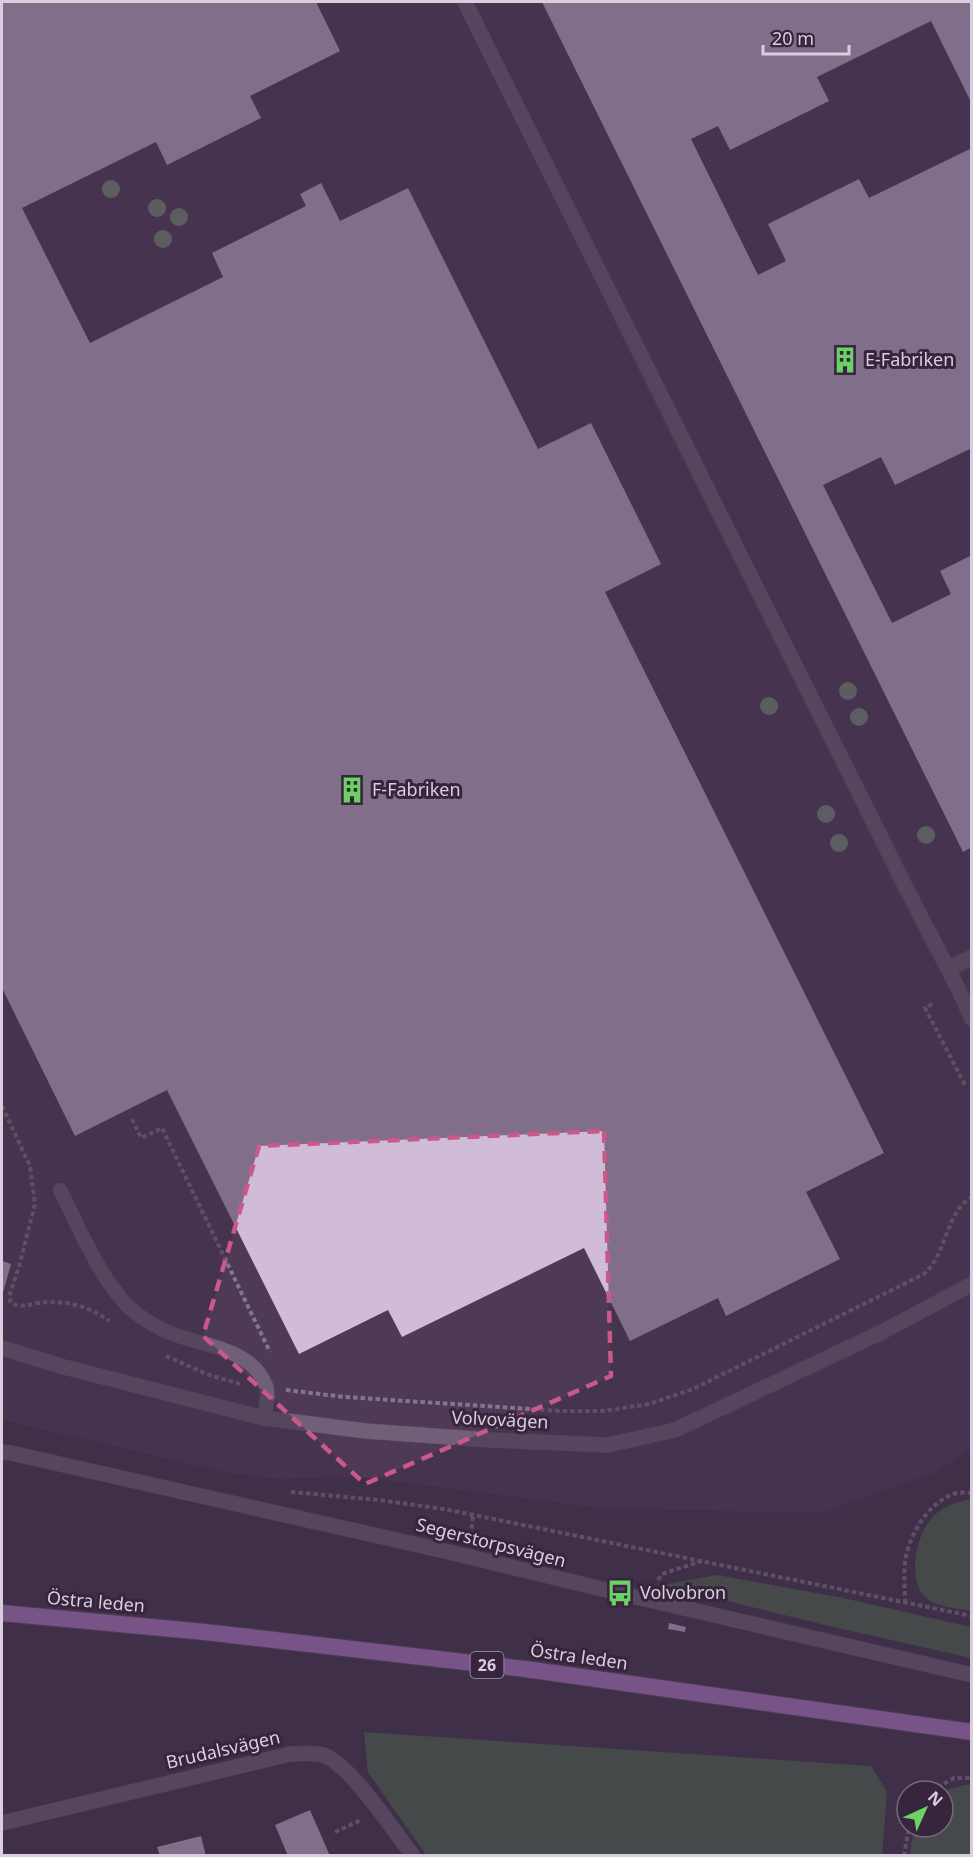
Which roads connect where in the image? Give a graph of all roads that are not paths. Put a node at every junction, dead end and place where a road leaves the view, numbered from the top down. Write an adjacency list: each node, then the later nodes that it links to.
1 (465, 2): 3 (street)
2 (972, 957): 3 (street)
3 (948, 969): 4 (street)
4 (972, 1019)
5 (60, 1190): 8 (lane)
6 (972, 1284): 8 (street, Volvovägen)
7 (2, 1348): 8 (street, Volvovägen)
8 (264, 1418)
9 (2, 1452): 11 (street, Segerstorpsvägen)
10 (2, 1614): 12 (highway, Östra leden / 26)
11 (972, 1675)
12 (972, 1732)
13 (2, 1823): 14 (street, Brudalsvägen)
14 (412, 1856)

